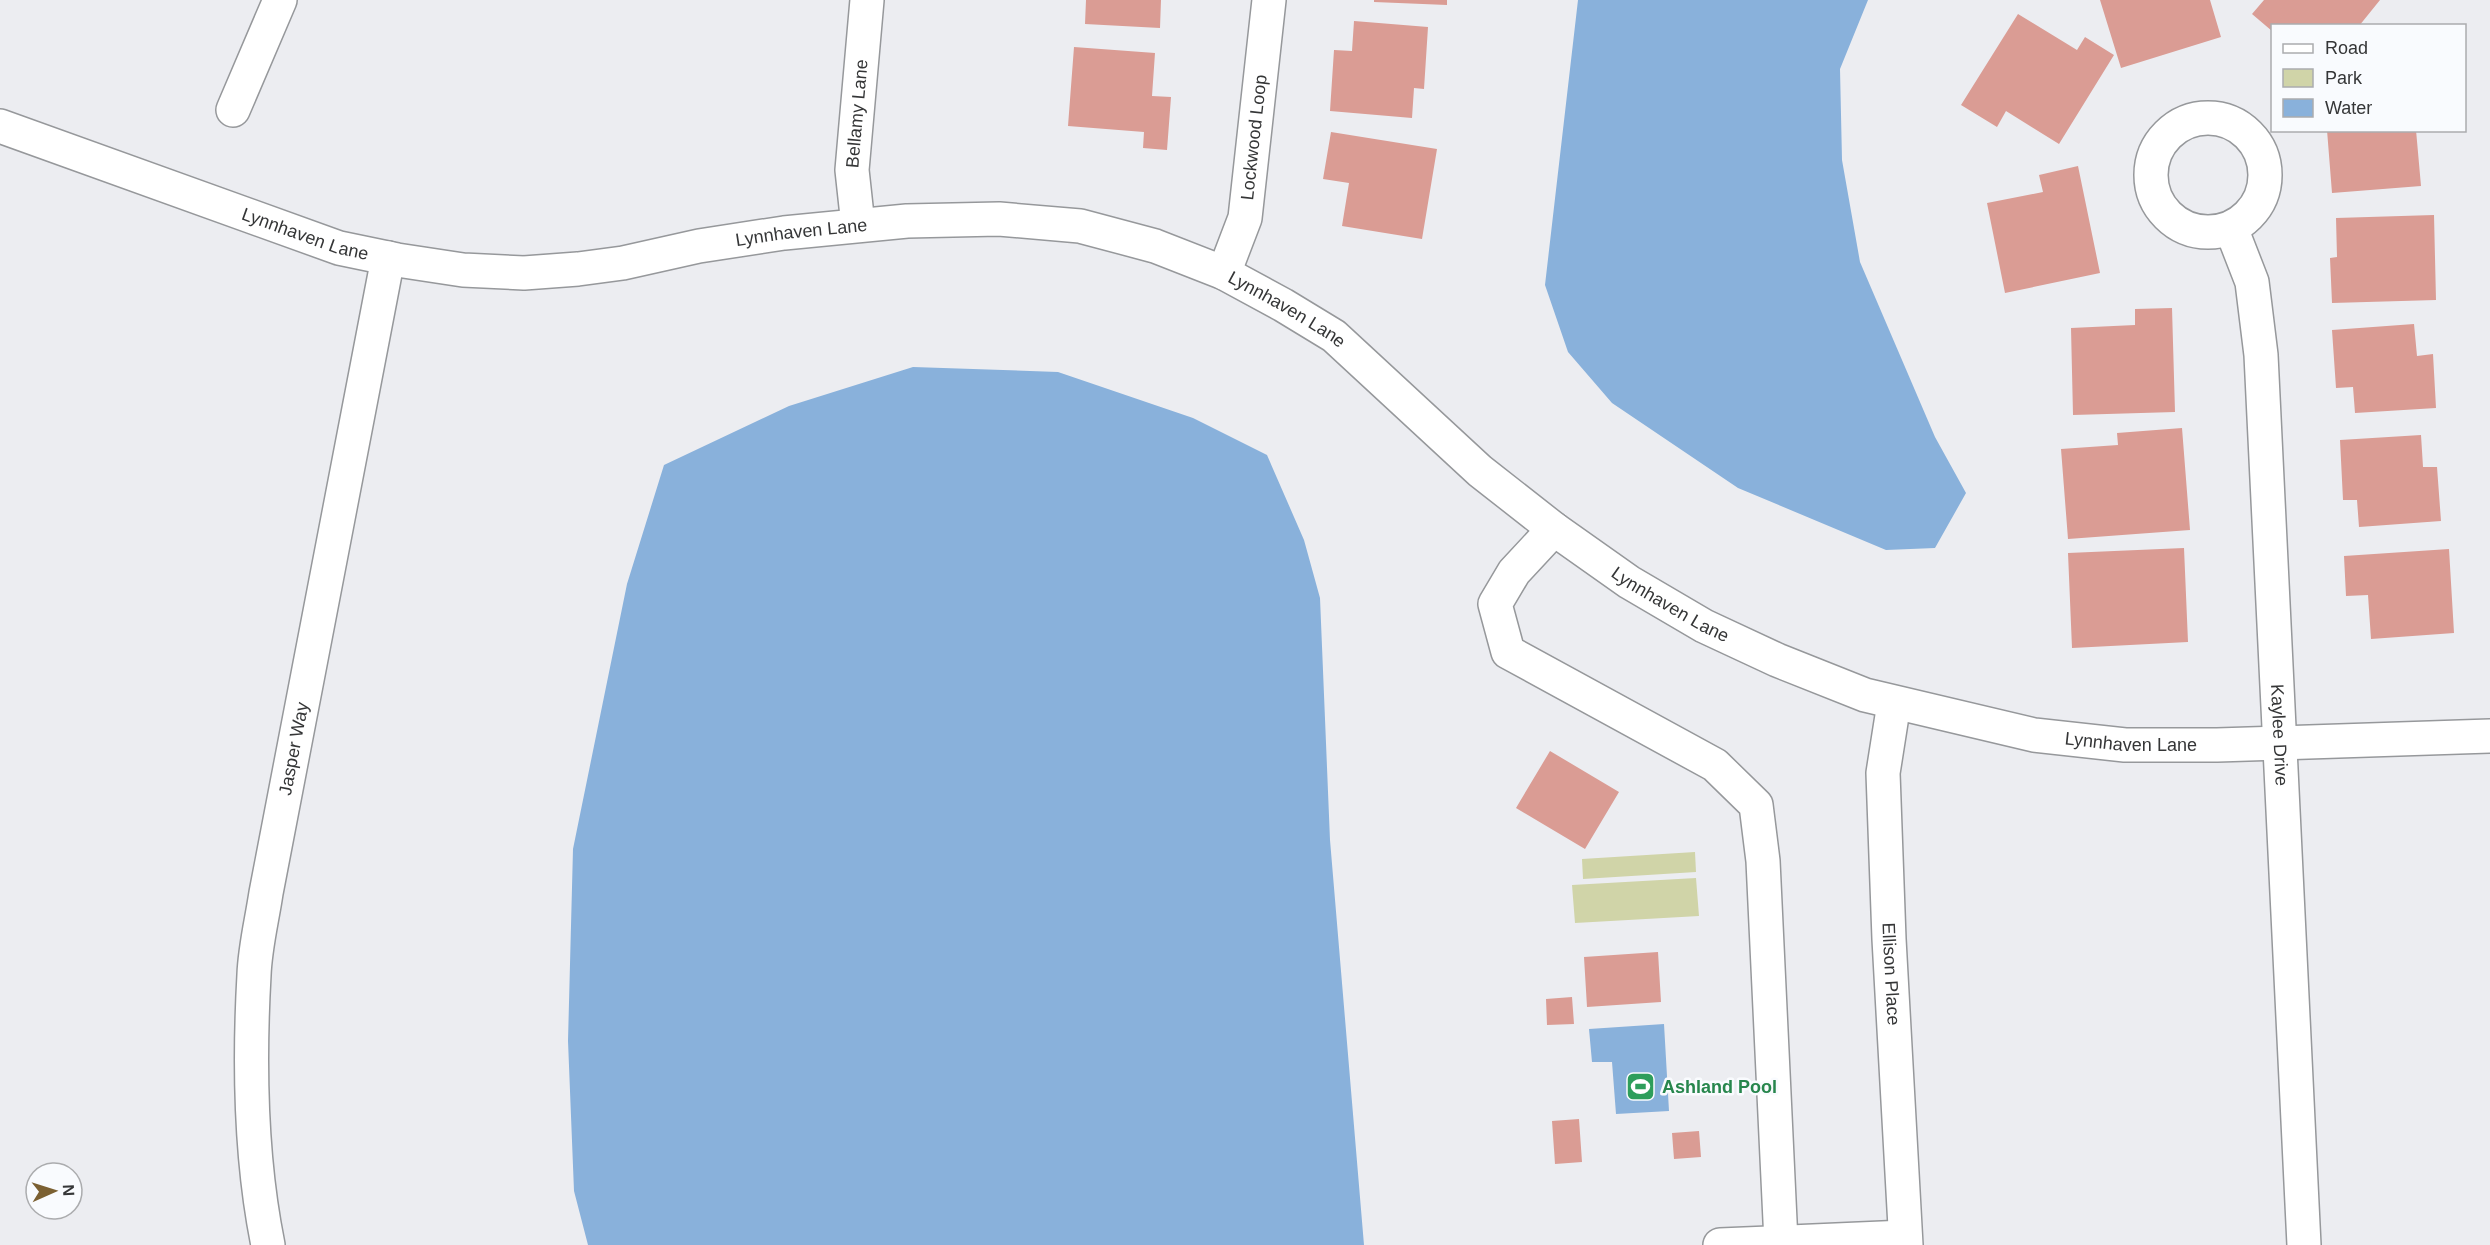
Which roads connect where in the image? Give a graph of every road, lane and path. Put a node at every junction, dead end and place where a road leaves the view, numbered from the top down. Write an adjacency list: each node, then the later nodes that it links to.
1 (280, 0): 4 (street)
2 (867, 0): 6 (street, Bellamy Lane)
3 (1269, 0): 9 (street, Lockwood Loop)
4 (233, 110)
5 (0, 126): 8 (street, Lynnhaven Lane)
6 (858, 225): 8 (street, Lynnhaven Lane); 9 (street, Lynnhaven Lane)
7 (2231, 228): 13 (street, Kaylee Drive)
8 (388, 258): 16 (street, Jasper Way)
9 (1224, 273): 10 (street, Lynnhaven Lane)
10 (1554, 529): 11 (street, Lynnhaven Lane); 15 (street)
11 (1894, 703): 13 (street, Lynnhaven Lane); 14 (street, Ellison Place)
12 (2490, 736): 13 (street, Lynnhaven Lane)
13 (2280, 743): 18 (street, Kaylee Drive)
14 (1906, 1241): 15 (street)
15 (1781, 1242): 17 (street)
16 (268, 1245)
17 (1720, 1245)
18 (2304, 1245)

